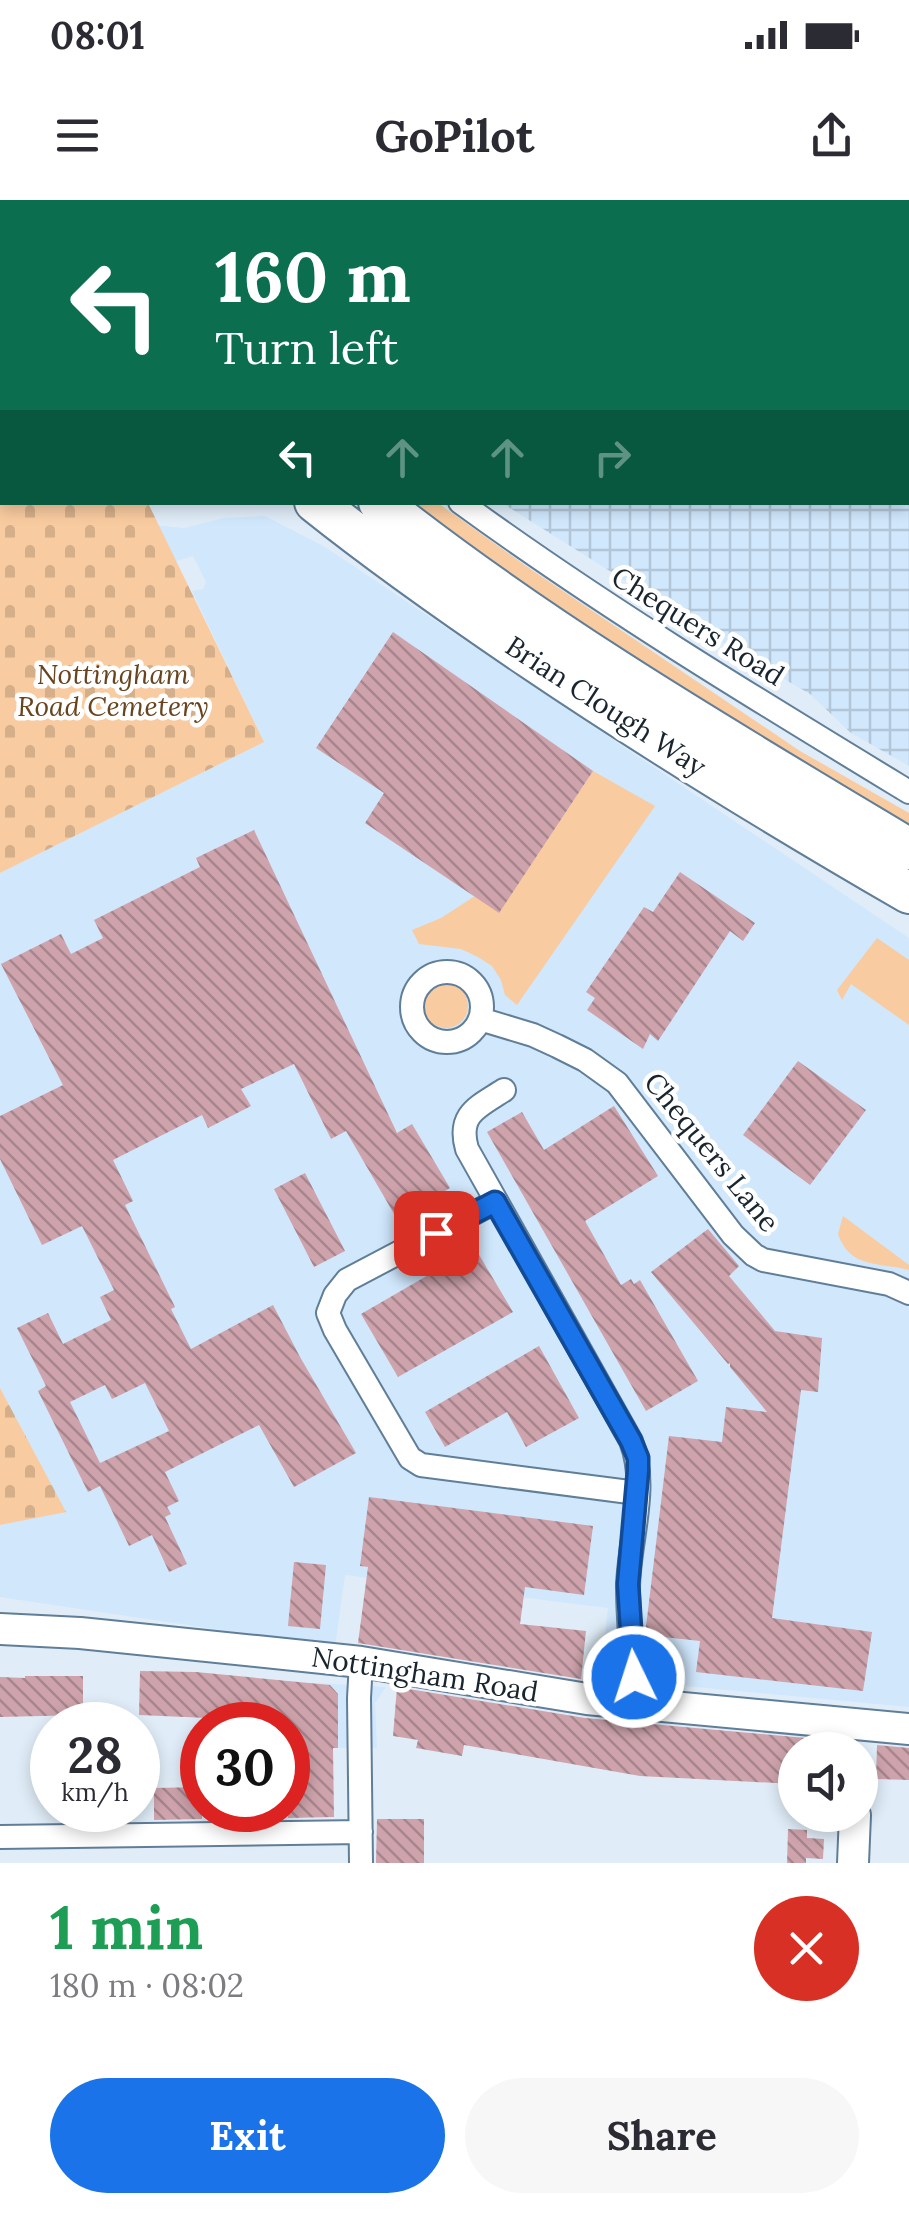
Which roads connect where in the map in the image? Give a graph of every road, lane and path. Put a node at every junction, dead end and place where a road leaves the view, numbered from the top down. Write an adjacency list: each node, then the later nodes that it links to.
1 (319, 505): 6 (highway, Brian Clough Way)
2 (382, 505): 5 (highway, Brian Clough Way)
3 (464, 505): 4 (street, Chequers Road)
4 (909, 792)
5 (909, 849)
6 (909, 893)
7 (480, 1019): 10 (street, Chequers Lane)
8 (504, 1090): 9 (street)
9 (495, 1202): 11 (street); 11 (street)
10 (909, 1293)
11 (638, 1493): 14 (street)
12 (0, 1628): 13 (street, Nottingham Road)
13 (361, 1662): 14 (street, Nottingham Road); 19 (street)
14 (635, 1704): 17 (street, Nottingham Road)
15 (909, 1715): 16 (street)
16 (909, 1729): 18 (street, Nottingham Road)
17 (825, 1732)
18 (878, 1734)
19 (361, 1832): 21 (street); 22 (street)
20 (854, 1832): 23 (street)
21 (0, 1837)
22 (361, 1863)
23 (853, 1863)

